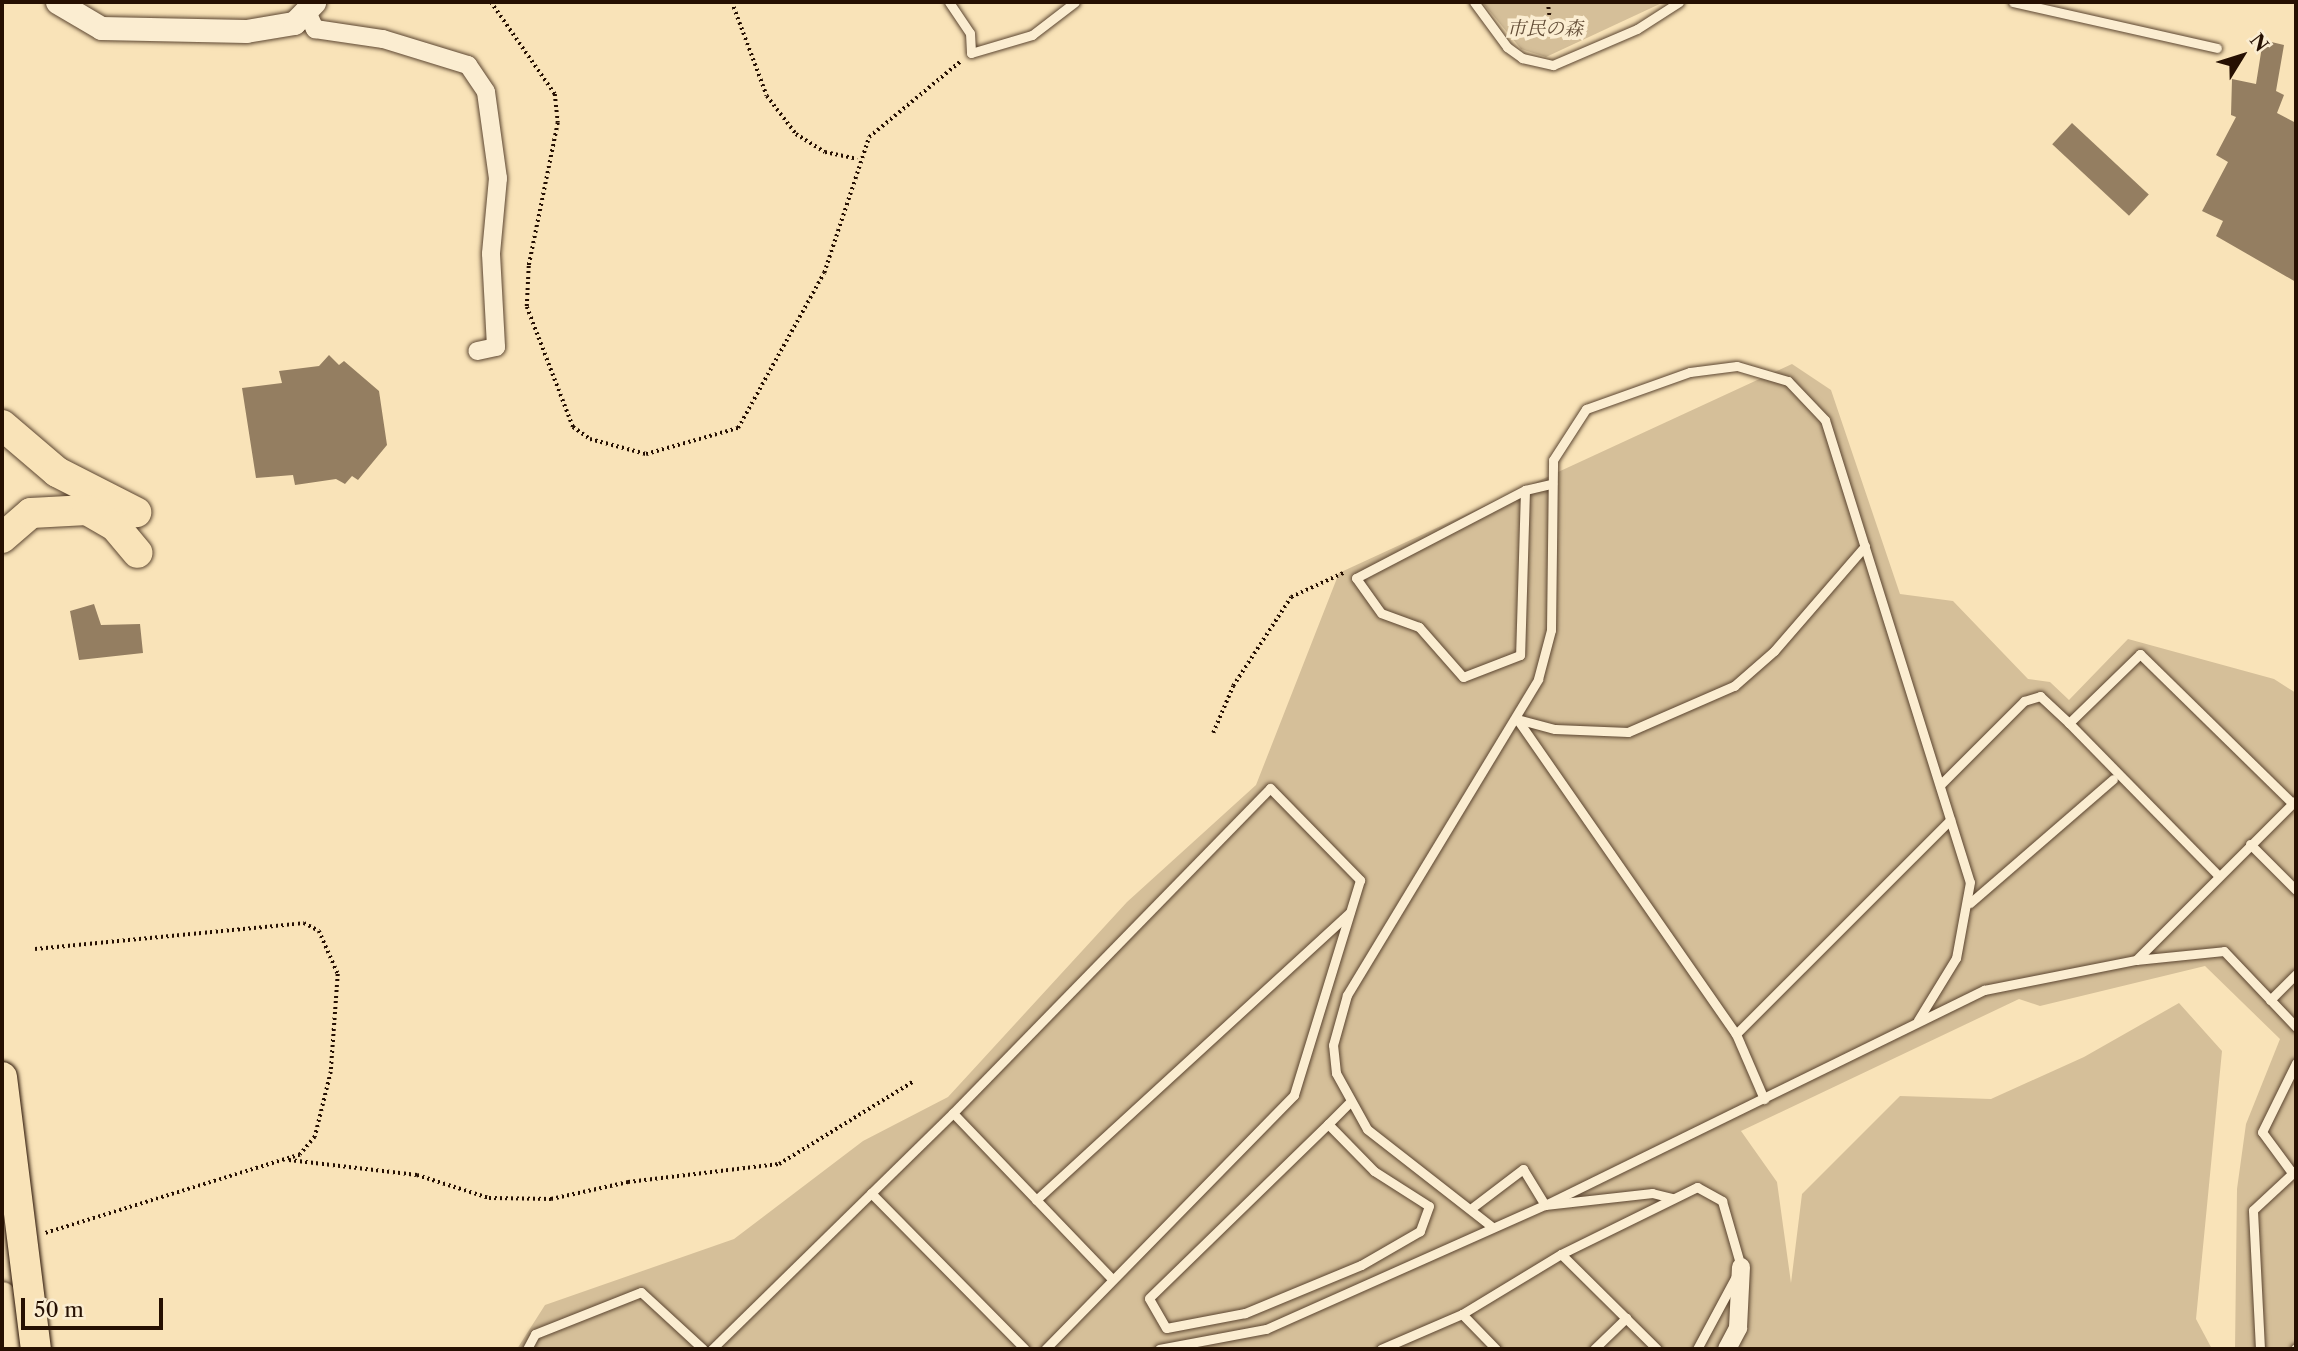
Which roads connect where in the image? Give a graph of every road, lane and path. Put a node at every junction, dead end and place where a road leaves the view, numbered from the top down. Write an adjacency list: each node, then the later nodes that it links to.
1 (57, 2): 10 (street)
2 (491, 2): 14 (path)
3 (732, 2): 14 (path)
4 (949, 2): 13 (lane)
5 (1075, 2): 13 (lane)
6 (1474, 2): 8 (lane)
7 (1548, 2): 11 (path)
8 (1679, 2)
9 (2012, 2): 12 (lane)
10 (311, 7): 15 (street)
11 (1550, 18)
12 (2217, 48)
13 (971, 53): 14 (path)
14 (857, 159)
15 (477, 351)
16 (2, 425): 19 (highway)
17 (1552, 484): 18 (lane); 21 (lane); 24 (lane)
18 (1525, 490): 23 (lane); 23 (lane)
19 (136, 512)
20 (2, 538): 22 (highway)
21 (1865, 546): 24 (lane); 28 (lane)
22 (138, 553)
23 (1356, 578): 26 (path)
24 (1517, 719): 42 (lane); 47 (lane)
25 (2069, 723): 28 (lane); 29 (lane); 32 (lane)
26 (1213, 733)
27 (2113, 779): 34 (lane)
28 (1940, 785): 30 (lane)
29 (2294, 802): 31 (lane)
30 (1950, 820): 34 (lane); 42 (lane)
31 (2250, 845): 32 (lane); 33 (lane)
32 (2218, 875): 37 (lane)
33 (2296, 890)
34 (1970, 903): 40 (lane)
35 (1350, 912): 48 (lane); 54 (lane); 61 (lane)
36 (35, 949): 50 (path)
37 (2136, 960): 39 (lane); 40 (lane)
38 (2296, 974): 39 (lane)
39 (2270, 1000): 41 (lane)
40 (1918, 1020): 46 (lane)
41 (2296, 1027)
42 (1736, 1034): 46 (lane)
43 (2296, 1063): 51 (lane)
44 (2, 1077): 66 (highway, bridge)
45 (914, 1081): 50 (path)
46 (1764, 1099): 55 (lane)
47 (1349, 1103): 49 (lane); 56 (lane)
48 (953, 1113): 52 (lane); 54 (lane)
49 (1328, 1124): 49 (lane)
50 (287, 1160): 58 (path)
51 (2295, 1172): 79 (lane)
52 (871, 1193): 69 (lane); 70 (lane)
53 (1672, 1198): 55 (lane); 59 (lane); 60 (lane)
54 (1036, 1200): 61 (lane)
55 (1545, 1205): 56 (lane); 57 (lane)
56 (1473, 1207): 57 (lane)
57 (1491, 1226): 72 (lane)
58 (42, 1234)
59 (1560, 1254): 63 (lane); 64 (lane)
60 (1741, 1267): 77 (lane); 78 (street)
61 (1111, 1279): 71 (lane)
62 (2, 1297): 65 (highway)
63 (1462, 1314): 73 (lane); 74 (lane)
64 (1626, 1318): 75 (lane); 76 (lane)
65 (8, 1349)
66 (36, 1349)
67 (527, 1349): 68 (lane)
68 (703, 1349)
69 (712, 1349)
70 (1025, 1349)
71 (1045, 1349)
72 (1159, 1349)
73 (1381, 1349)
74 (1496, 1349)
75 (1594, 1349)
76 (1657, 1349)
77 (1697, 1349)
78 (1727, 1349)
79 (2260, 1349)

